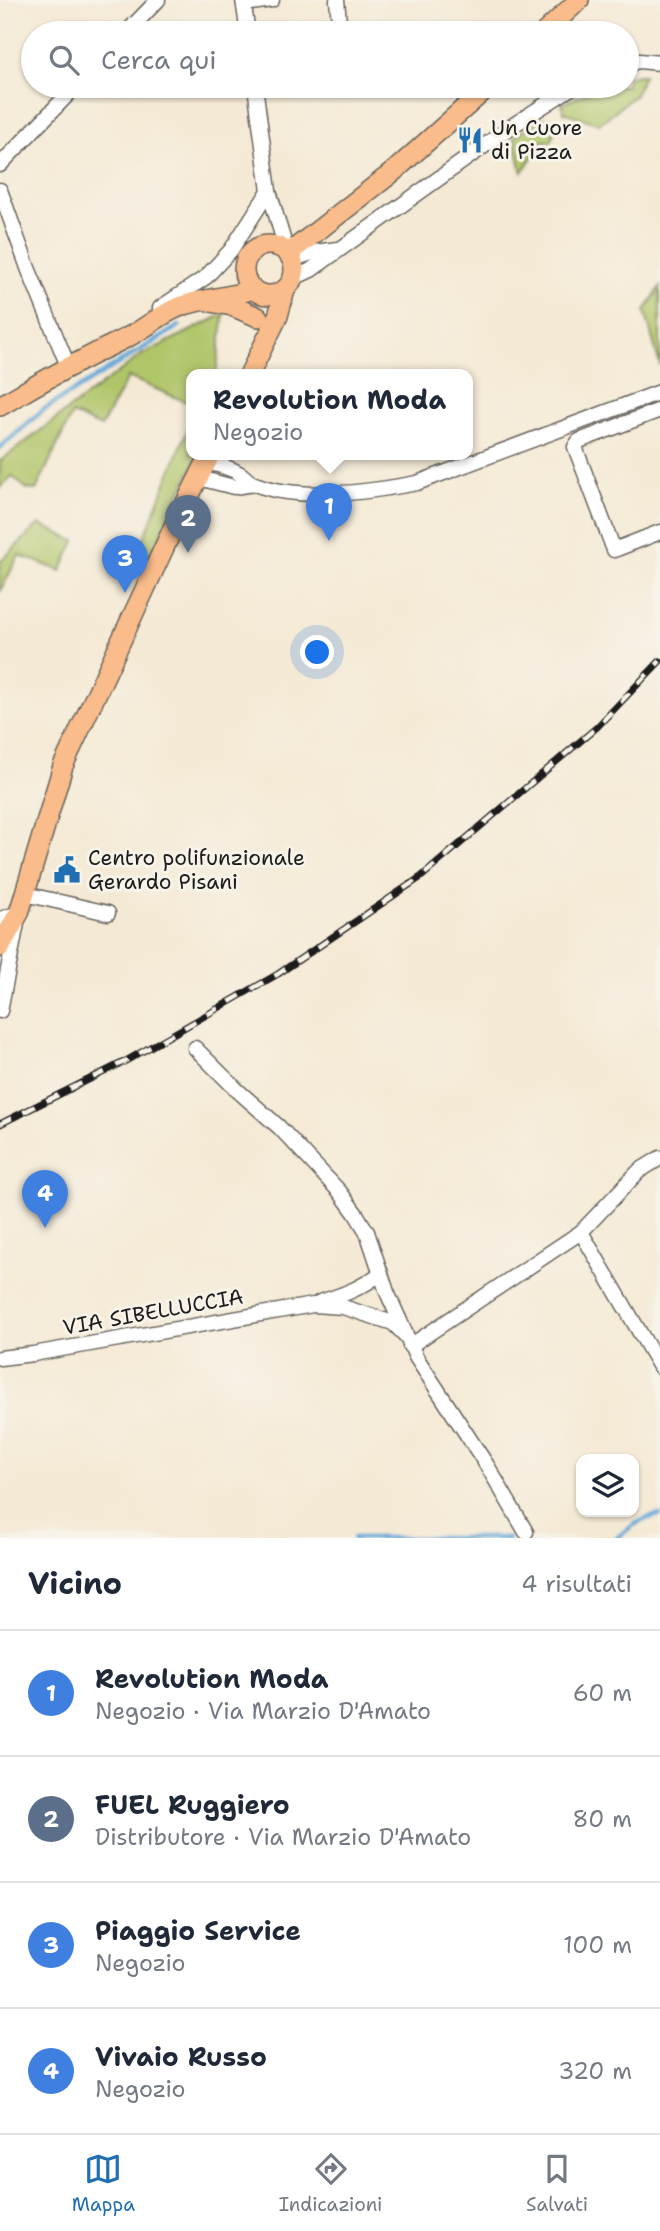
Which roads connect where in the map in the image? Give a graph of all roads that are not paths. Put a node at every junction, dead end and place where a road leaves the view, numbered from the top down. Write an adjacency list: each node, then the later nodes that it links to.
1 (158, 0): 6 (street)
2 (272, 0): 5 (street)
3 (337, 0): 8 (street)
4 (579, 0): 9 (main road)
5 (243, 2): 7 (street)
6 (138, 21)
7 (246, 21)
8 (339, 21)
9 (557, 21)
10 (639, 61): 11 (street)
11 (660, 63)
12 (64, 98): 16 (street)
13 (257, 98): 18 (street)
14 (476, 98): 19 (main road)
15 (555, 98): 19 (street)
16 (0, 165)
17 (0, 190): 25 (street)
18 (270, 191): 19 (street); 23 (street)
19 (289, 265): 20 (main road); 20 (main road); 24 (main road)
20 (254, 290): 21 (main road); 22 (main road)
21 (200, 300): 22 (main road); 23 (main road)
22 (258, 317): 24 (main road)
23 (108, 345): 25 (main road)
24 (264, 346): 26 (main road)
25 (68, 366): 28 (main road)
26 (252, 369)
27 (659, 395): 30 (street)
28 (0, 406)
29 (660, 410): 31 (street)
30 (573, 424): 31 (street); 32 (street)
31 (579, 441): 33 (street)
32 (205, 465): 34 (main road)
33 (660, 533)
34 (22, 904): 35 (street); 36 (street); 37 (main road); 38 (street)
35 (108, 913)
36 (0, 919)
37 (0, 947)
38 (0, 1011)
39 (195, 1048): 42 (street, VIA SIBELLUCCIA)
40 (660, 1158): 41 (street)
41 (580, 1232): 44 (street); 46 (street)
42 (381, 1273): 43 (street, VIA SIBELLUCCIA); 44 (street, VIA SIBELLUCCIA)
43 (313, 1305): 44 (street, VIA SIBELLUCCIA); 45 (street, VIA SIBELLUCCIA)
44 (408, 1341): 47 (street, VIA SIBELLUCCIA)
45 (0, 1358)
46 (660, 1367)
47 (526, 1531)

